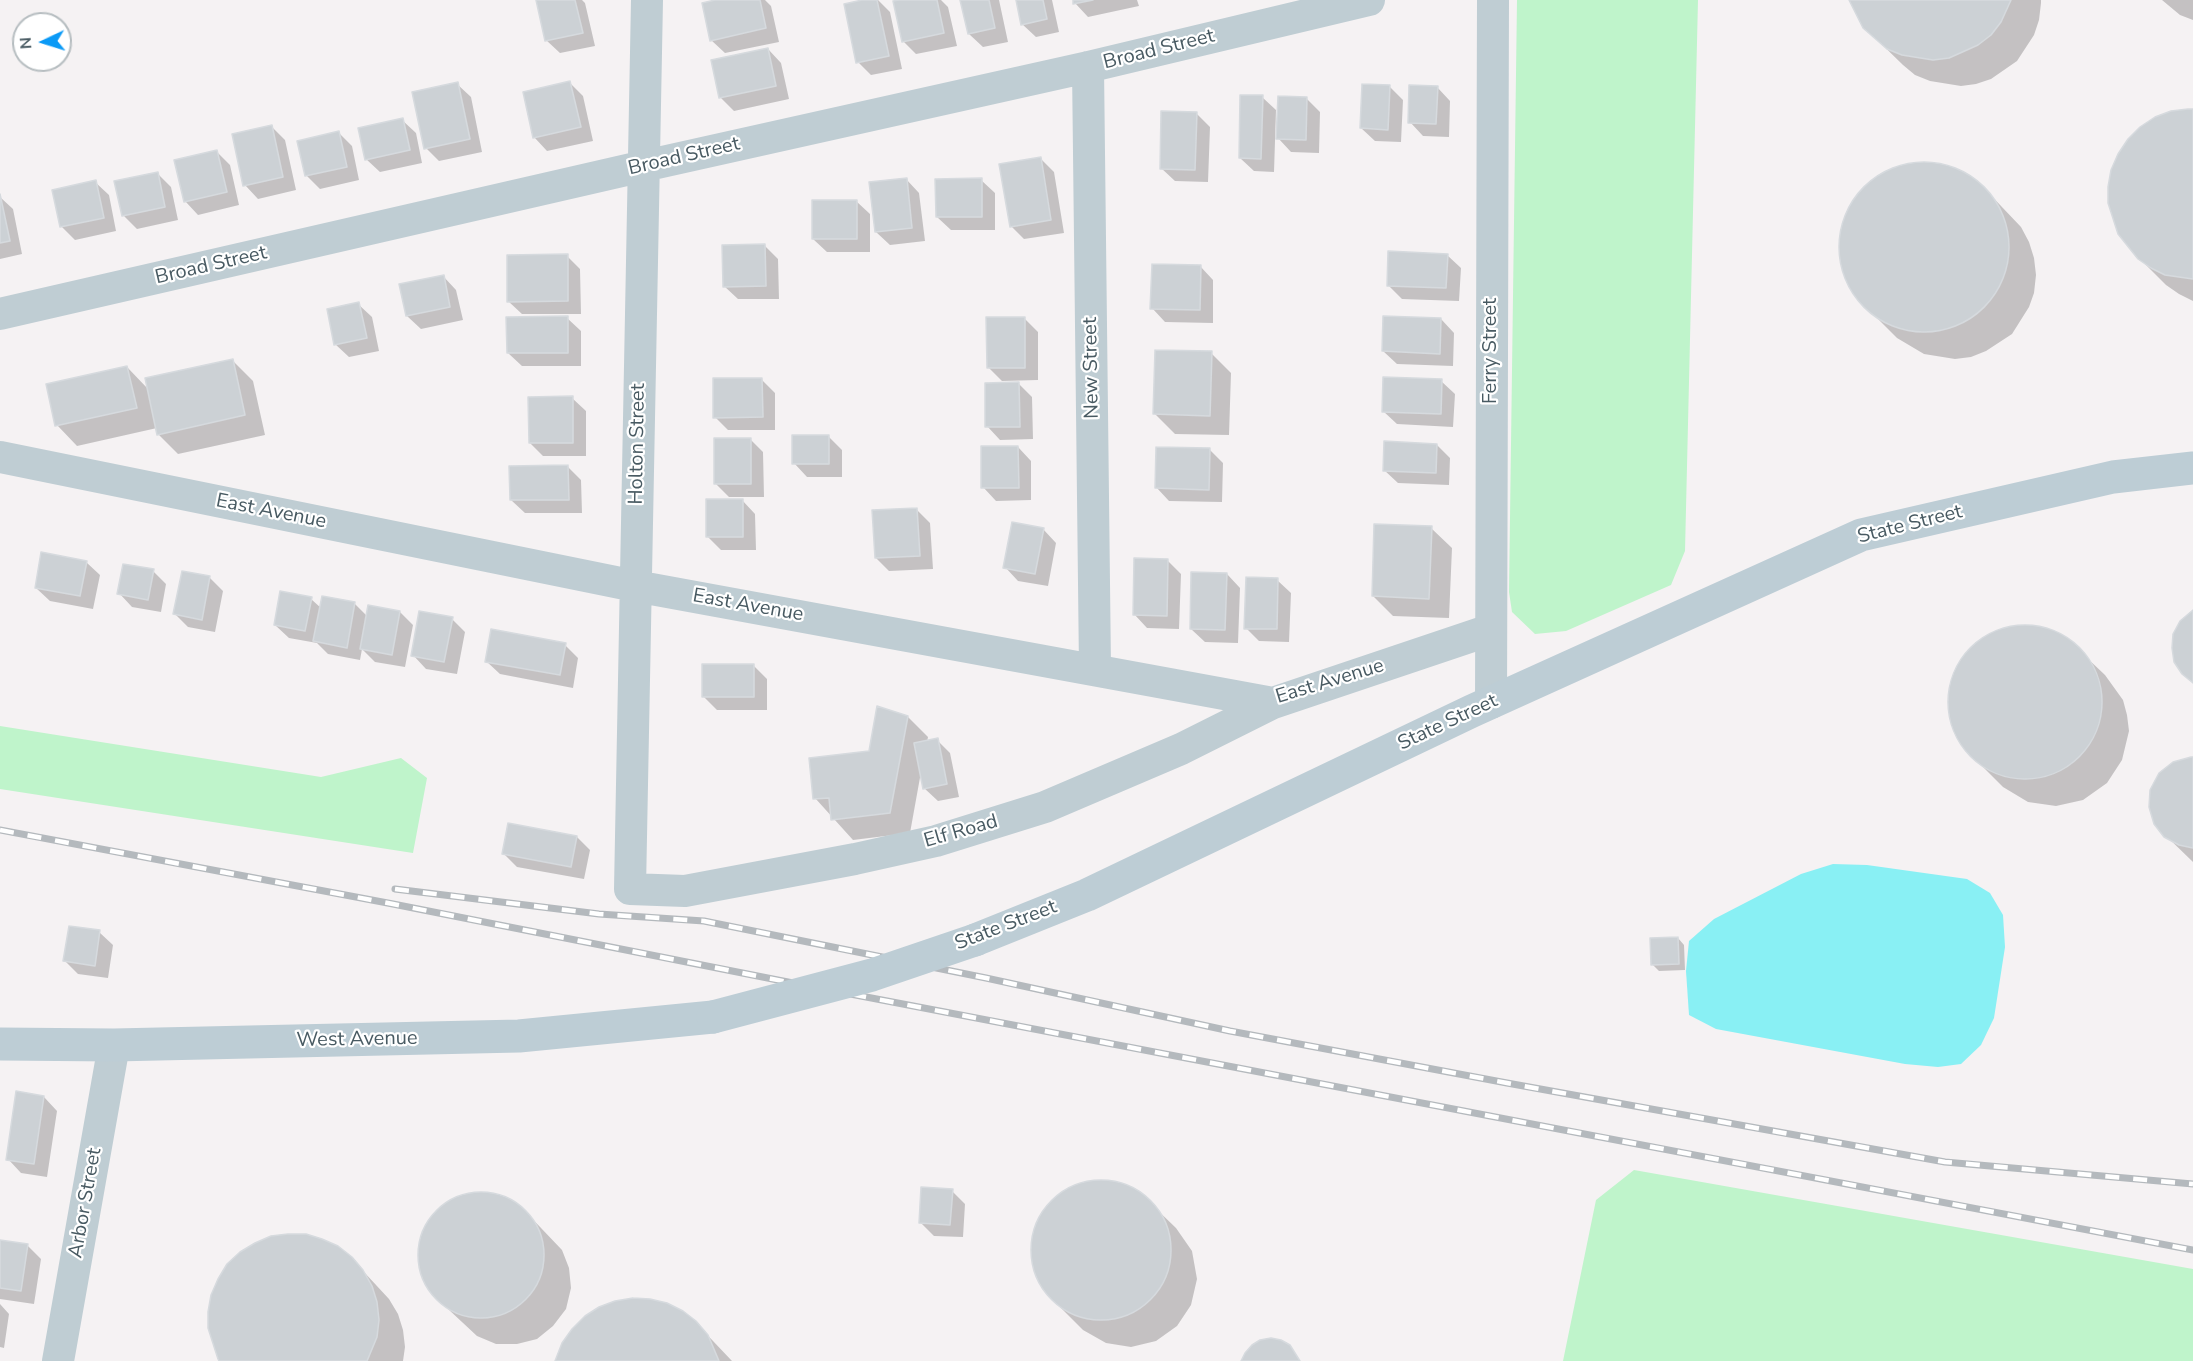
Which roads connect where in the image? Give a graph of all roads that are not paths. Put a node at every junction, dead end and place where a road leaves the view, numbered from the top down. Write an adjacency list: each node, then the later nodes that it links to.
1 (647, 0): 5 (street, Holton Street)
2 (1369, 0): 4 (street, Broad Street)
3 (1493, 0): 10 (street, Ferry Street)
4 (1088, 67): 5 (street, Broad Street); 11 (street, New Street)
5 (644, 166): 6 (street, Broad Street); 9 (street, Holton Street)
6 (0, 314)
7 (0, 457): 9 (street, East Avenue)
8 (2193, 468): 13 (street, State Street)
9 (635, 586): 11 (street, East Avenue); 14 (street, Holton Street)
10 (1490, 630): 12 (street, East Avenue); 13 (street, Ferry Street)
11 (1095, 669): 12 (street, East Avenue)
12 (1273, 703): 14 (street, Elf Road)
13 (1491, 703): 15 (street, State Street, bridge)
14 (630, 889)
15 (713, 1017): 17 (street, West Avenue)
16 (0, 1044): 17 (street, West Avenue)
17 (114, 1045): 18 (street, Arbor Street)
18 (58, 1361)

